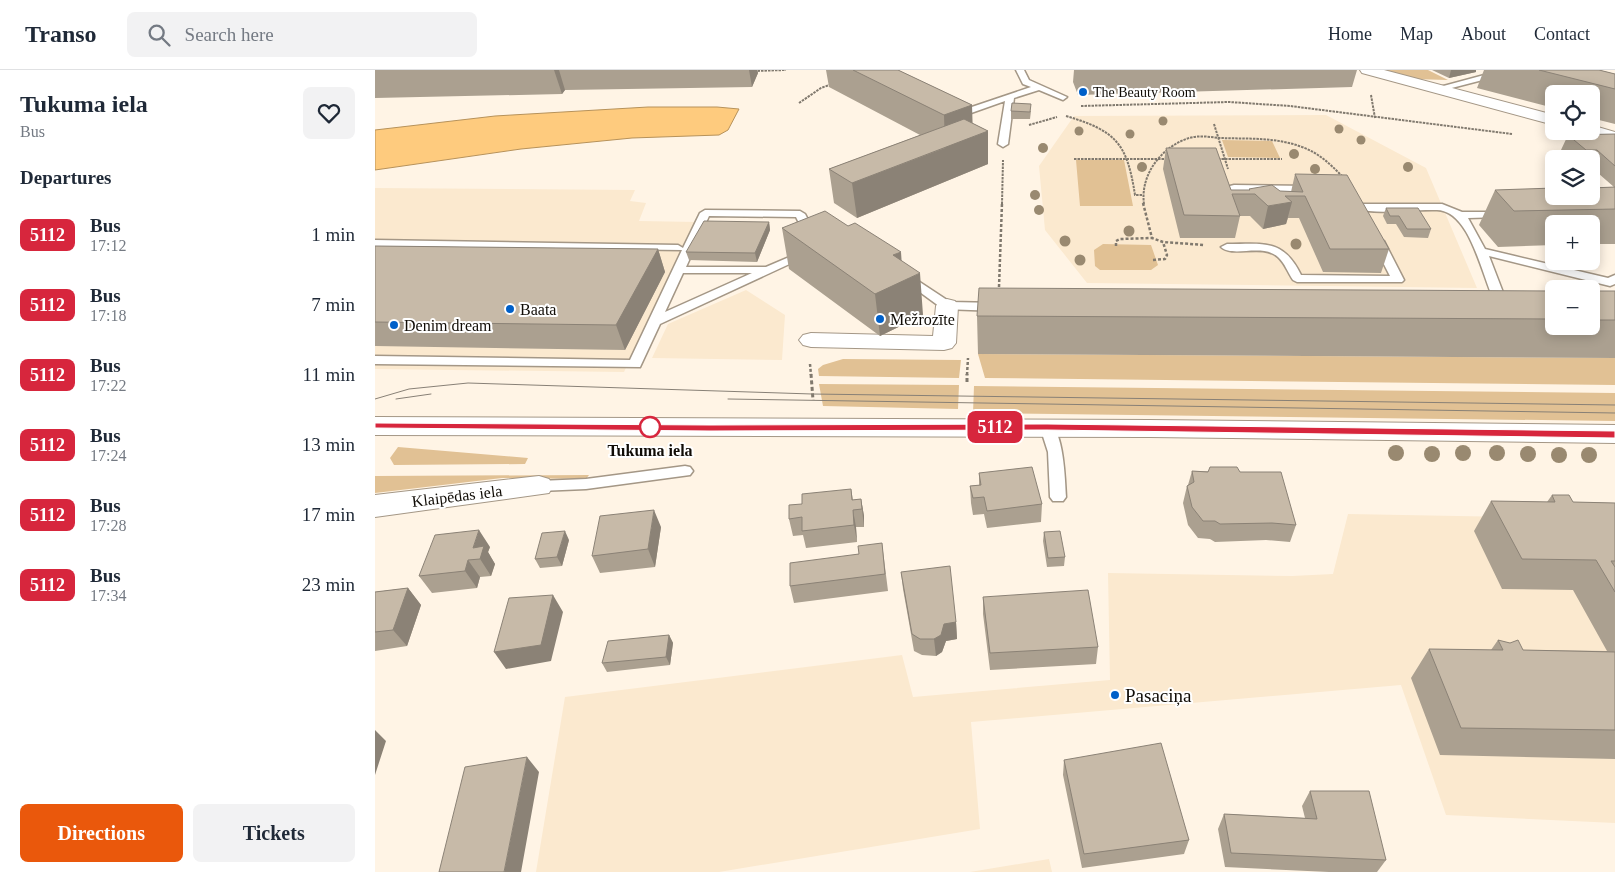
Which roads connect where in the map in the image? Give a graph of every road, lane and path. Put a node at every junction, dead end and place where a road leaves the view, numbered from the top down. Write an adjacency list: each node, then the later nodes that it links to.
1 (785, 70): 5 (path)
2 (1019, 70): 8 (lane)
3 (1367, 70): 9 (main road)
4 (1510, 70): 6 (lane)
5 (747, 71)
6 (1495, 72): 9 (lane)
7 (839, 82): 12 (path)
8 (1039, 87): 10 (lane); 11 (lane)
9 (1440, 88): 16 (main road)
10 (1063, 97)
11 (1010, 98): 14 (lane); 21 (lane)
12 (799, 102)
13 (1079, 106): 19 (path)
14 (954, 116)
15 (1063, 116): 23 (path)
16 (1545, 117)
17 (1214, 124): 26 (path)
18 (1600, 133): 20 (main road)
19 (1517, 135)
20 (1615, 137)
21 (1003, 144): 48 (path)
22 (1074, 159): 23 (path)
23 (1128, 159): 24 (path); 30 (path)
24 (1177, 159)
25 (1215, 159): 26 (path)
26 (1224, 159): 27 (path); 28 (path)
27 (1282, 159)
28 (1235, 188): 29 (lane)
29 (1321, 189)
30 (1142, 195)
31 (1353, 195): 33 (lane)
32 (1519, 213): 33 (lane)
33 (1461, 215): 41 (lane)
34 (1373, 231): 39 (lane)
35 (1152, 238): 38 (path)
36 (1163, 242): 42 (path)
37 (375, 243): 40 (lane)
38 (1116, 246)
39 (1227, 247)
40 (678, 248)
41 (1481, 251): 46 (lane); 49 (lane)
42 (1153, 260)
43 (894, 268): 47 (lane)
44 (678, 270): 45 (lane); 45 (lane); 50 (lane)
45 (769, 270): 50 (lane)
46 (1615, 279)
47 (947, 306): 48 (lane); 51 (main road)
48 (1003, 307)
49 (1506, 316)
50 (656, 321): 52 (lane)
51 (811, 340): 53 (path)
52 (375, 360)
53 (813, 402)
54 (375, 426): 55 (main road)
55 (1047, 427): 56 (main road); 59 (lane)
56 (1615, 434)
57 (685, 471): 58 (lane)
58 (539, 486): 60 (main road, Klaipēdas iela)
59 (1059, 497)
60 (375, 506)

